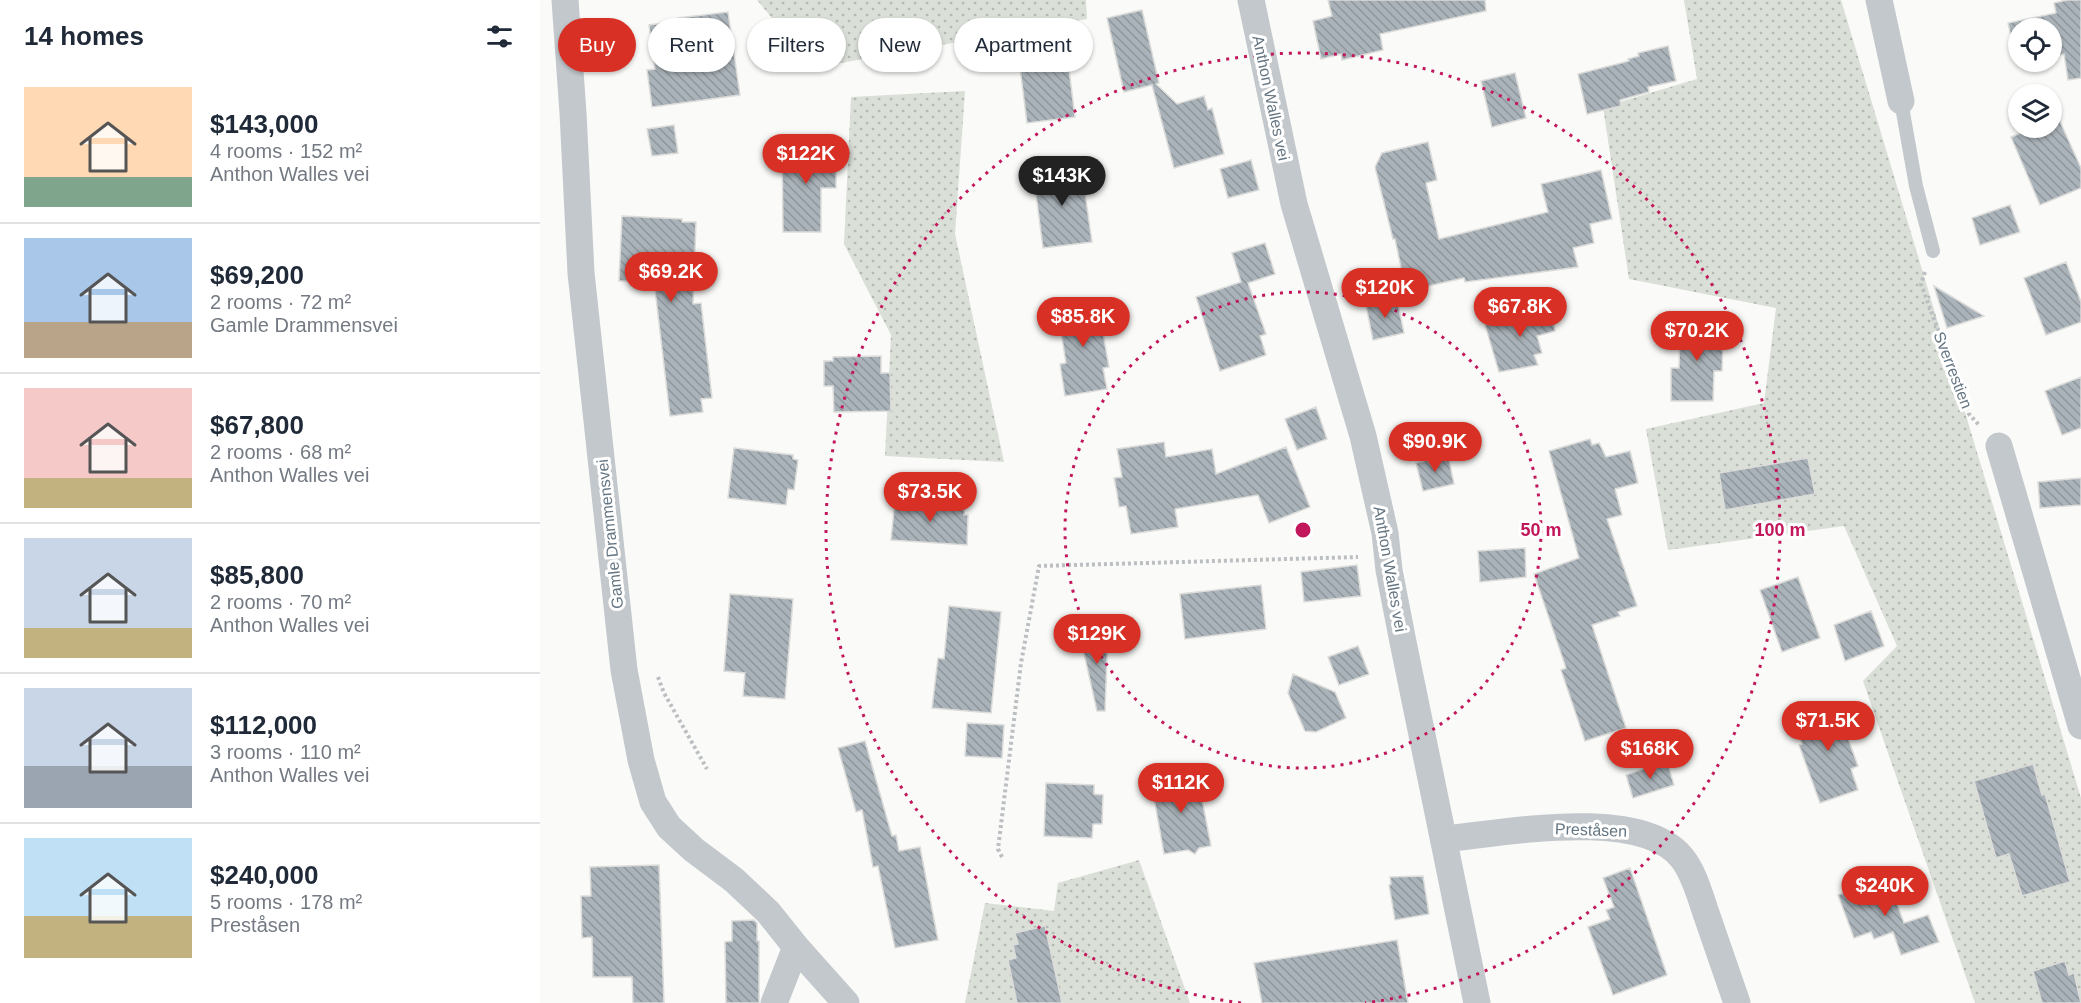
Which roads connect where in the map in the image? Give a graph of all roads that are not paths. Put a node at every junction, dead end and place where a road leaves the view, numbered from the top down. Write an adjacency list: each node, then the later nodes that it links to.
1 (565, 0): 9 (street, Gamle Drammensvei)
2 (1251, 0): 8 (street, Anthon Walles vei)
3 (1879, 0): 4 (street)
4 (1901, 101): 5 (lane)
5 (1933, 251)
6 (1999, 446): 7 (street)
7 (2081, 726)
8 (1444, 839): 12 (street, Anthon Walles vei); 13 (street, Preståsen)
9 (796, 947): 10 (street); 11 (street, Gamle Drammensvei)
10 (774, 1003)
11 (846, 1003)
12 (1477, 1003)
13 (1737, 1003)

